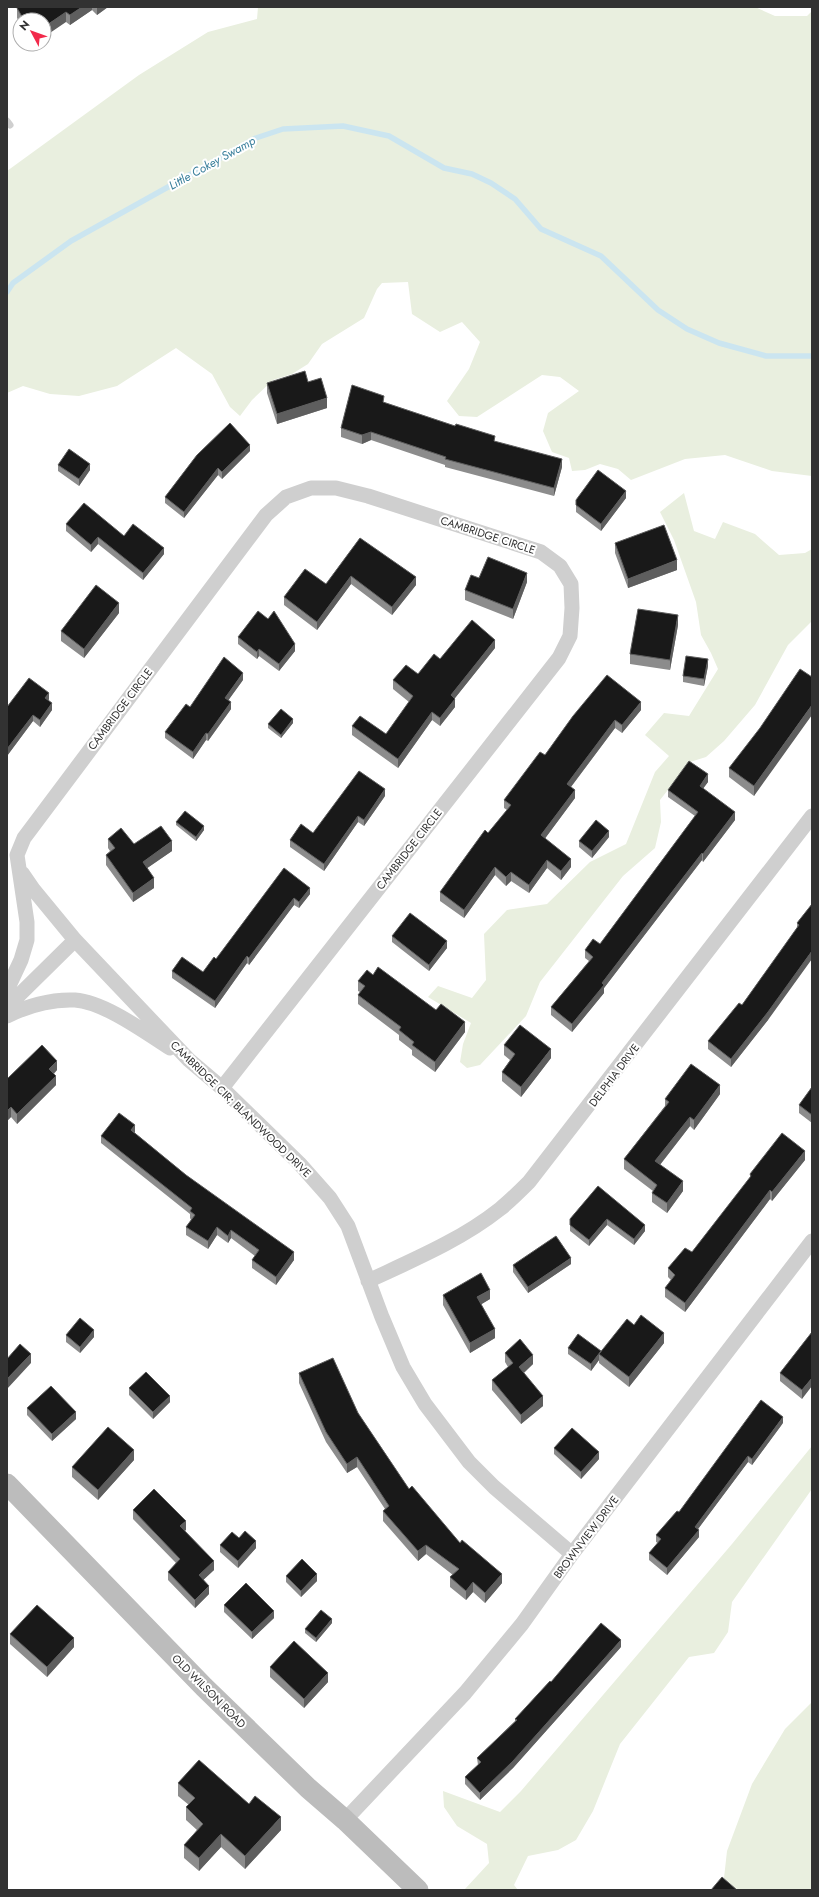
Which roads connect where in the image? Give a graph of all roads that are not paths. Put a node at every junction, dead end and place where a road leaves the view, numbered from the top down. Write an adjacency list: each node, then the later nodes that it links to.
1 (812, 816): 10 (street, DELPHIA DRIVE)
2 (20, 870): 3 (street, CAMBRIDGE CIR; BLANDWOOD DRIVE); 4 (street, CAMBRIDGE CIRCLE); 8 (street, CAMBRIDGE CIRCLE)
3 (75, 940): 5 (street); 7 (street, CAMBRIDGE CIR; BLANDWOOD DRIVE)
4 (7, 990)
5 (7, 1007)
6 (7, 1016): 7 (street)
7 (189, 1060): 8 (street, CAMBRIDGE CIR; BLANDWOOD DRIVE)
8 (222, 1088): 10 (street, CAMBRIDGE CIR; BLANDWOOD DRIVE)
9 (812, 1241): 12 (street, BROWNVIEW DRIVE)
10 (368, 1281): 12 (street, CAMBRIDGE CIR; BLANDWOOD DRIVE)
11 (7, 1484): 13 (street, OLD WILSON ROAD)
12 (572, 1554): 13 (street, BROWNVIEW DRIVE)
13 (345, 1820): 14 (street, OLD WILSON ROAD)
14 (418, 1890)

